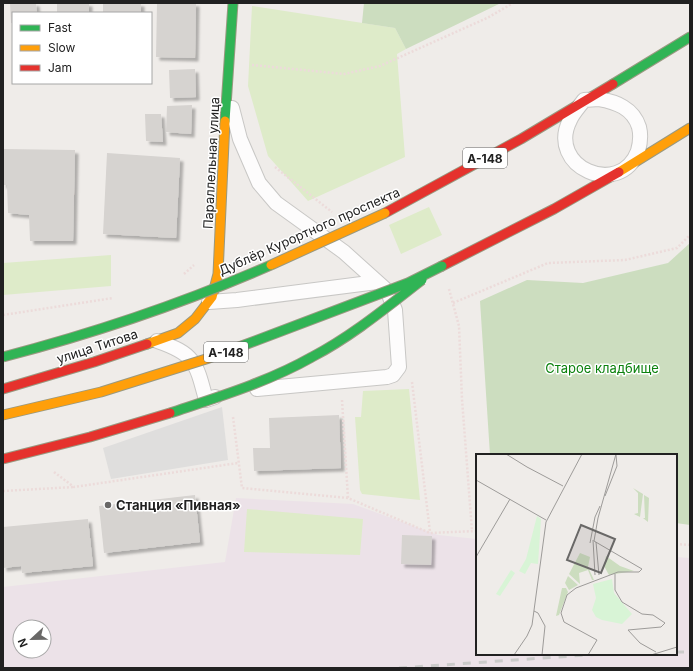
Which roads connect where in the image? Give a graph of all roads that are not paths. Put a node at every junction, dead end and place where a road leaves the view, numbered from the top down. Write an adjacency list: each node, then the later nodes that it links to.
1 (233, 3): 3 (main road, Параллельная улица)
2 (690, 37): 4 (main road, Дублёр Курортного проспекта / А-148)
3 (228, 87): 8 (lane); 9 (main road, Параллельная улица)
4 (584, 100): 6 (lane, А-148); 6 (lane, А-148); 12 (main road, Дублёр Курортного проспекта / А-148, bridge)
5 (690, 128): 6 (main road, А-148)
6 (621, 171): 7 (main road, А-148)
7 (442, 266): 14 (main road, А-148, bridge); 15 (main road, А-148, bridge)
8 (377, 282): 9 (lane); 11 (lane)
9 (209, 302): 10 (main road, Параллельная улица)
10 (195, 319): 11 (main road, улица Титова)
11 (157, 341): 13 (main road, улица Титова)
12 (3, 357)
13 (3, 389)
14 (3, 415)
15 (3, 459)

